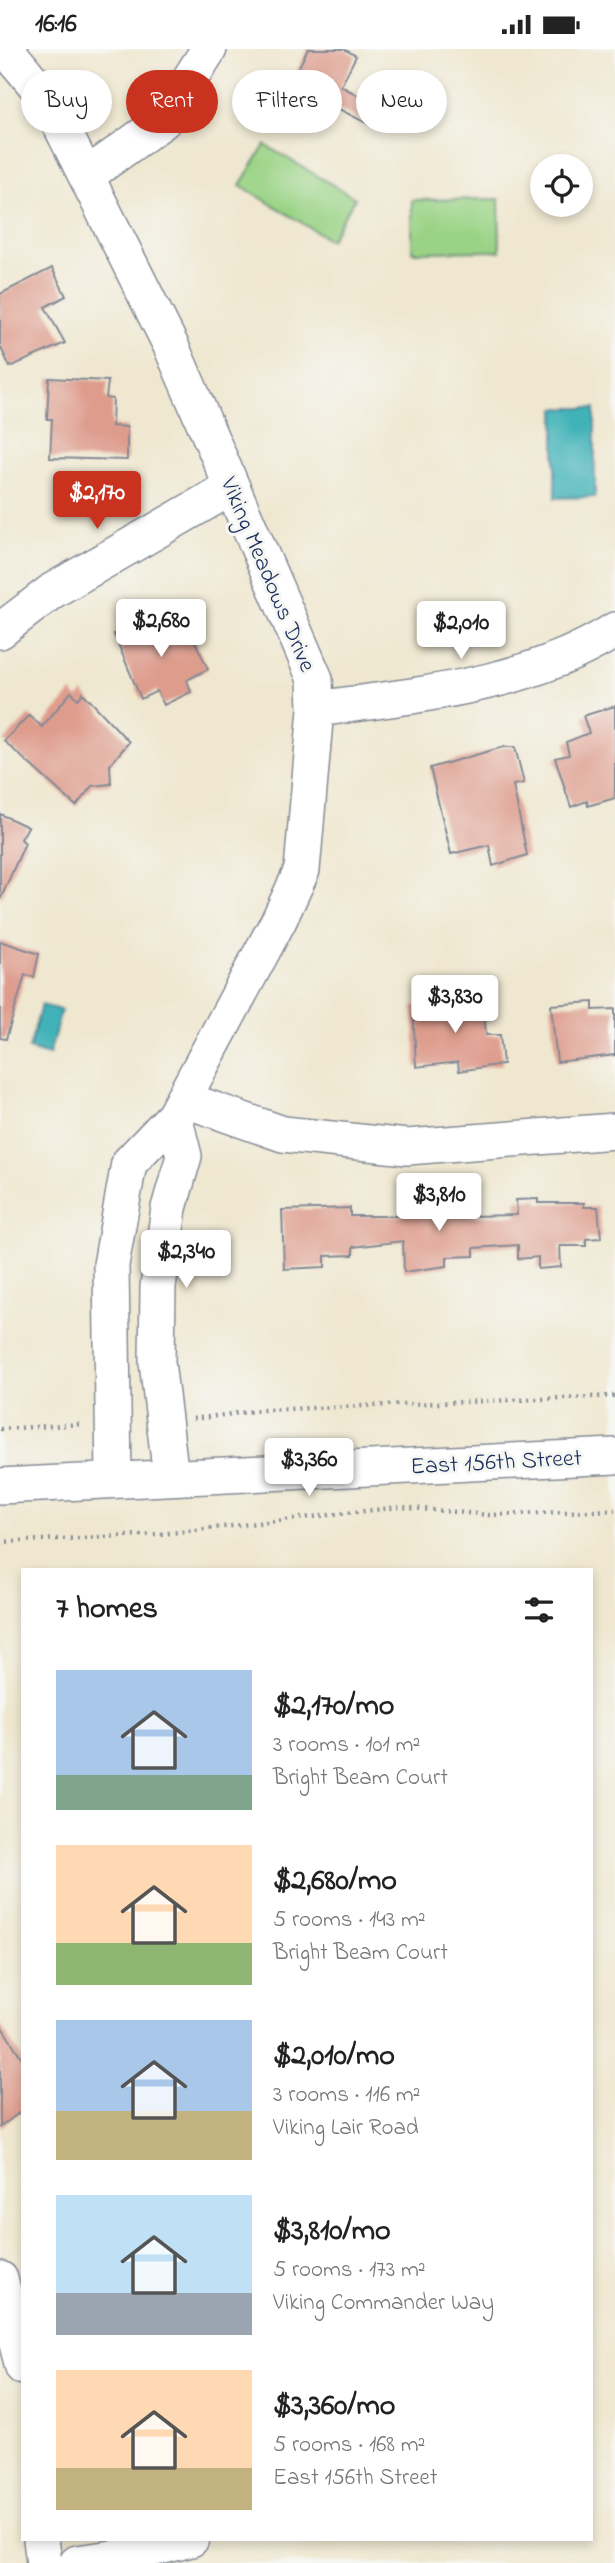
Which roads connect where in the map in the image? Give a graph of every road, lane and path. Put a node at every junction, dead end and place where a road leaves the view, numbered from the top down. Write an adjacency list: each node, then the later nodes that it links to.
1 (6, 49): 3 (street, Viking Meadows Drive)
2 (209, 49): 3 (street)
3 (86, 176): 4 (street, Viking Meadows Drive)
4 (232, 487): 6 (street); 7 (street, Viking Meadows Drive)
5 (615, 630): 7 (street)
6 (0, 631)
7 (316, 709): 8 (street, Viking Meadows Drive)
8 (179, 1107): 9 (street); 11 (street); 12 (street, Viking Meadows Drive)
9 (615, 1131)
10 (615, 1396): 11 (path)
11 (164, 1421): 15 (street)
12 (114, 1426): 13 (path); 16 (street, Viking Meadows Drive)
13 (0, 1429)
14 (615, 1456): 15 (street, East 156th Street)
15 (171, 1476): 16 (street, East 156th Street)
16 (114, 1479): 17 (street, East 156th Street)
17 (0, 1486)
18 (615, 1510): 19 (path)
19 (0, 1542)
20 (0, 2280): 21 (street)
21 (21, 2359)
22 (41, 2541): 24 (street)
23 (183, 2541): 25 (street)
24 (44, 2563)
25 (76, 2563)

